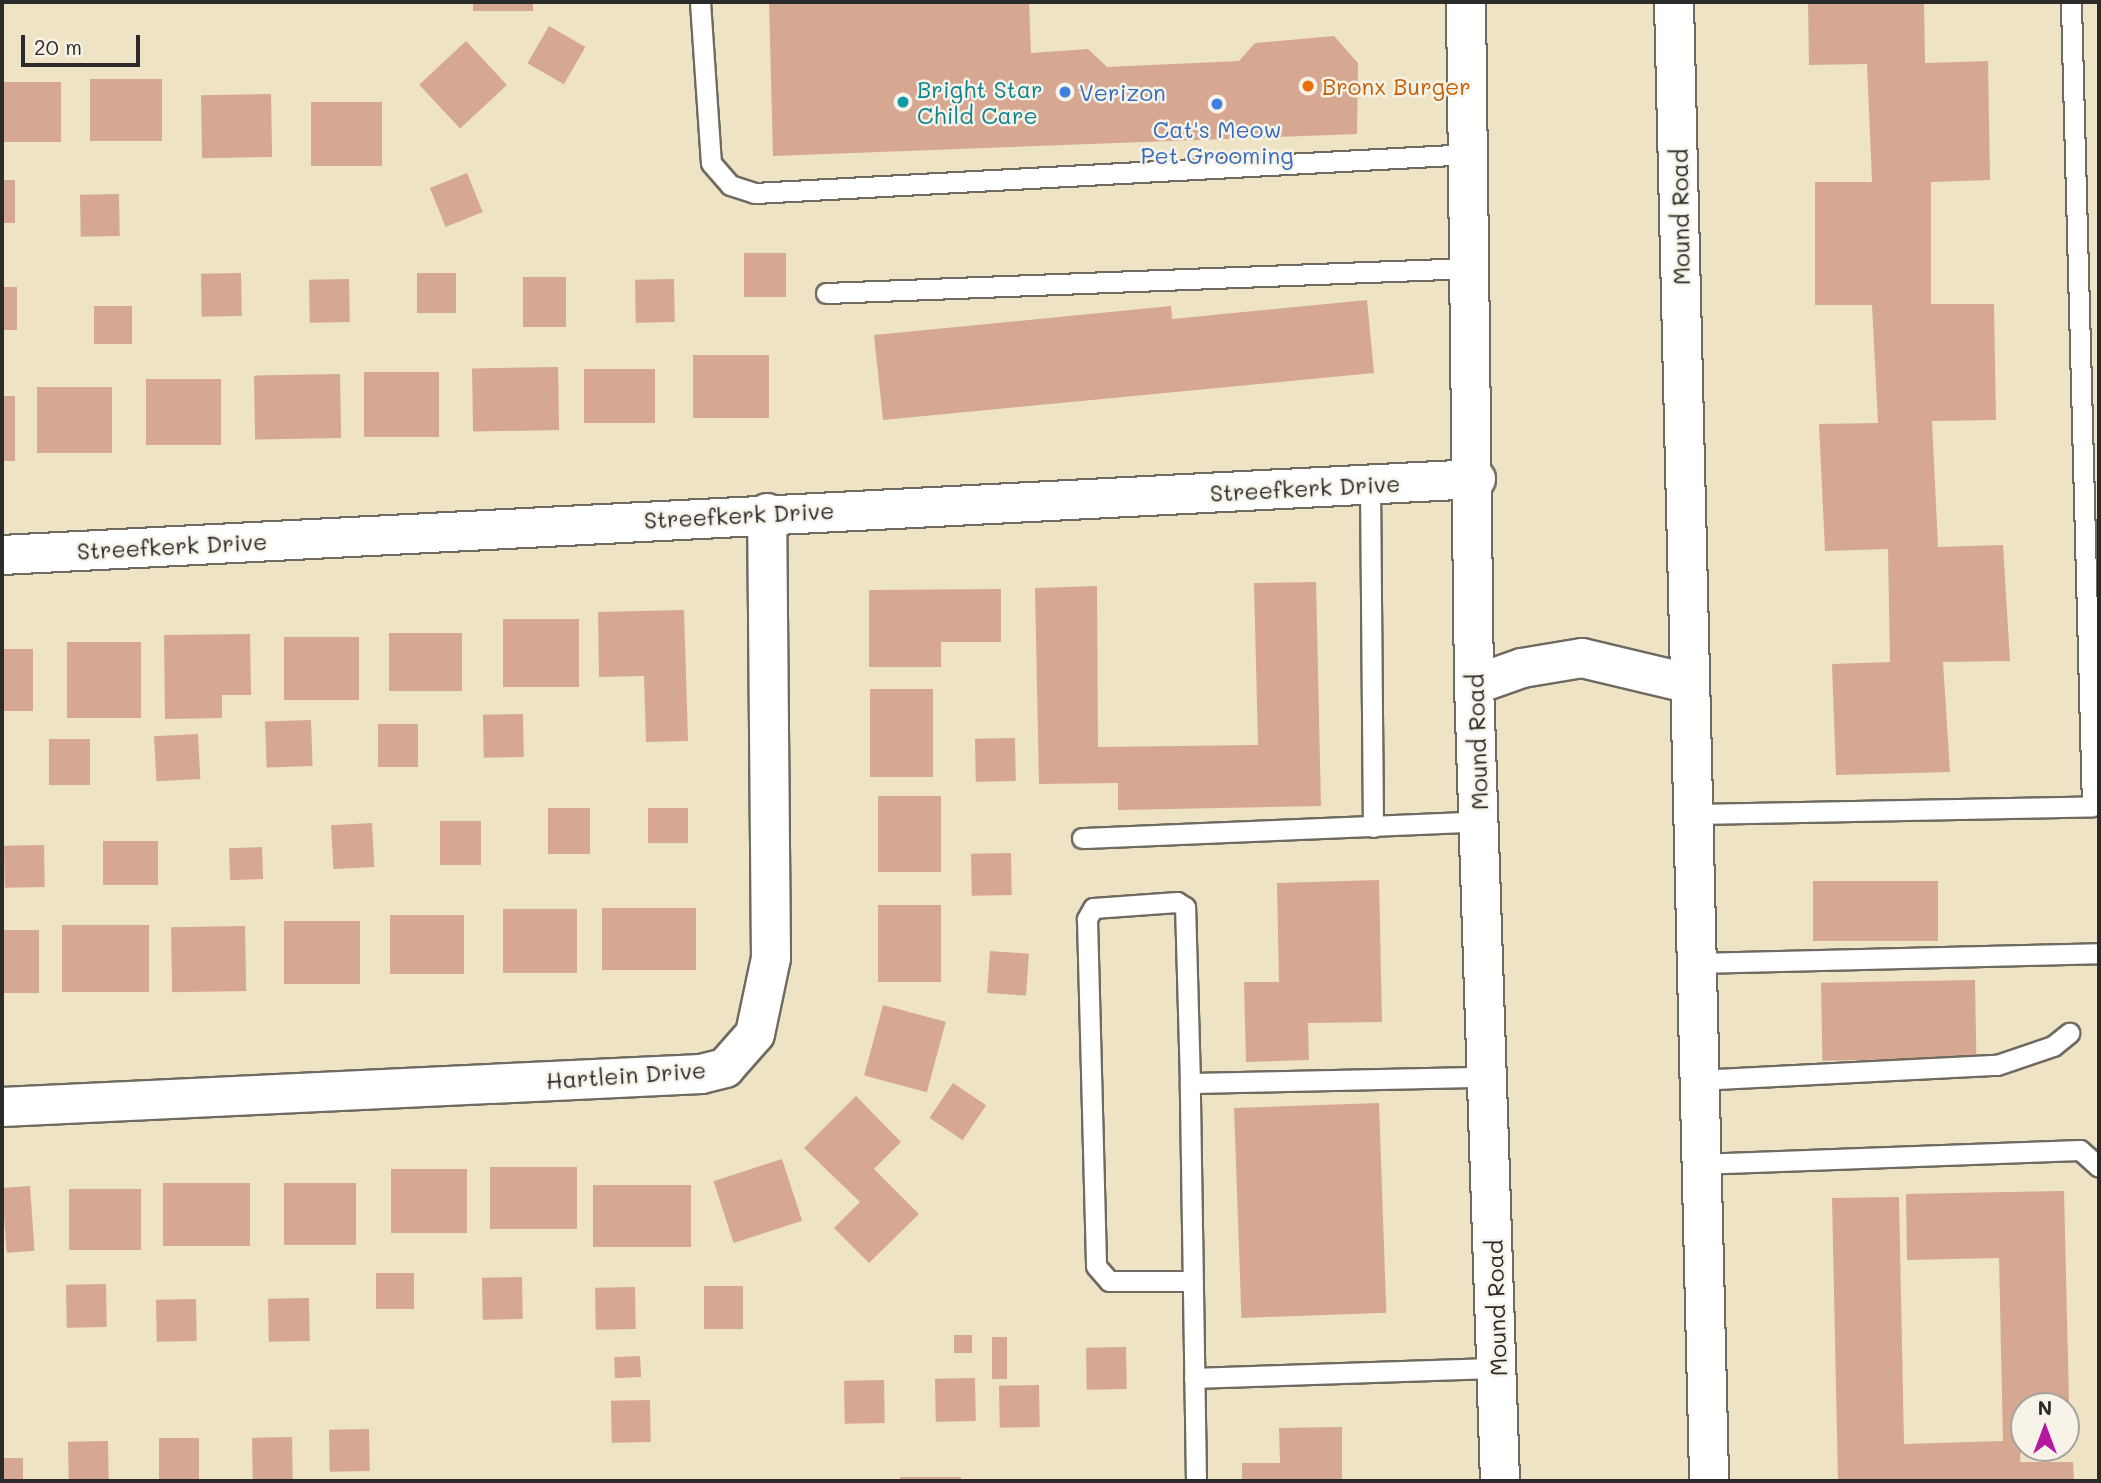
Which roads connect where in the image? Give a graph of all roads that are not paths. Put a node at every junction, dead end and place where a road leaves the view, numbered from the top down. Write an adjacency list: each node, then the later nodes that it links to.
1 (700, 2): 5 (lane)
2 (1466, 2): 5 (main road, Mound Road)
3 (1674, 2): 12 (main road, Mound Road)
4 (2071, 2): 14 (lane)
5 (1470, 154): 6 (main road, Mound Road)
6 (1472, 268): 7 (lane); 8 (main road, Mound Road)
7 (826, 293)
8 (1476, 479): 9 (main road, Streefkerk Drive); 13 (main road, Mound Road)
9 (1370, 484): 10 (main road, Streefkerk Drive); 16 (lane)
10 (767, 513): 11 (main road, Streefkerk Drive); 24 (main road, Hartlein Drive)
11 (2, 555)
12 (1686, 683): 13 (main road); 14 (main road, Mound Road)
13 (1474, 685): 15 (main road, Mound Road)
14 (1693, 814): 19 (main road, Mound Road)
15 (1480, 821): 16 (lane); 21 (main road, Mound Road)
16 (1373, 827): 17 (lane)
17 (1082, 838)
18 (2099, 953): 19 (lane)
19 (1696, 963): 22 (main road, Mound Road)
20 (2069, 1033): 22 (lane)
21 (1488, 1077): 23 (lane); 28 (main road, Mound Road)
22 (1697, 1080): 25 (main road, Mound Road)
23 (1190, 1083): 27 (lane); 27 (lane)
24 (2, 1107)
25 (1698, 1164): 26 (lane); 32 (main road, Mound Road)
26 (2099, 1167)
27 (1192, 1281): 29 (lane)
28 (1498, 1368): 29 (lane); 31 (main road, Mound Road)
29 (1194, 1378): 30 (lane)
30 (1196, 1481)
31 (1500, 1481)
32 (1709, 1481)

